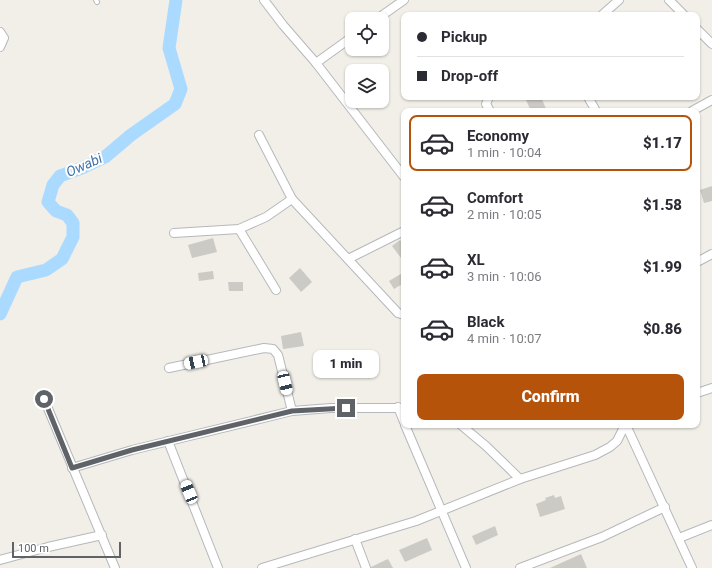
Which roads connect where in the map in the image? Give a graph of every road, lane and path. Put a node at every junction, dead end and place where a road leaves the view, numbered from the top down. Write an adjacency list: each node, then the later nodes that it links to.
1 (264, 0): 13 (street)
2 (404, 0): 5 (street)
3 (619, 0): 6 (street)
4 (669, 0): 7 (street)
5 (387, 12)
6 (605, 12)
7 (681, 12)
8 (700, 31): 11 (street)
9 (0, 32): 12 (street)
10 (345, 42): 13 (street)
11 (712, 44)
12 (0, 47)
13 (316, 63): 17 (street)
14 (712, 100): 15 (street)
15 (697, 108)
16 (259, 135): 18 (street)
17 (401, 173)
18 (292, 199): 19 (street); 23 (street)
19 (239, 229): 21 (street); 25 (street)
20 (401, 232): 23 (street)
21 (174, 233)
22 (712, 254): 24 (street)
23 (348, 259): 26 (street)
24 (700, 260)
25 (276, 290)
26 (401, 314)
27 (169, 368): 32 (street)
28 (712, 388): 29 (street)
29 (700, 392)
30 (44, 399): 38 (street)
31 (401, 408): 32 (street)
32 (292, 411): 37 (street)
33 (407, 428): 41 (street)
34 (465, 428): 39 (street)
35 (624, 428): 39 (street)
36 (627, 428): 40 (street)
37 (168, 441): 38 (street); 49 (street)
38 (72, 468): 43 (street)
39 (520, 479): 41 (street)
40 (665, 507): 44 (street); 53 (street)
41 (442, 511): 45 (street); 52 (street)
42 (712, 525): 44 (street)
43 (102, 535): 46 (street); 48 (street)
44 (679, 538): 54 (street)
45 (355, 539): 47 (street); 51 (street)
46 (0, 560)
47 (280, 565): 50 (street)
48 (115, 568)
49 (218, 568)
50 (262, 568)
51 (366, 568)
52 (466, 568)
53 (520, 568)
54 (692, 568)

